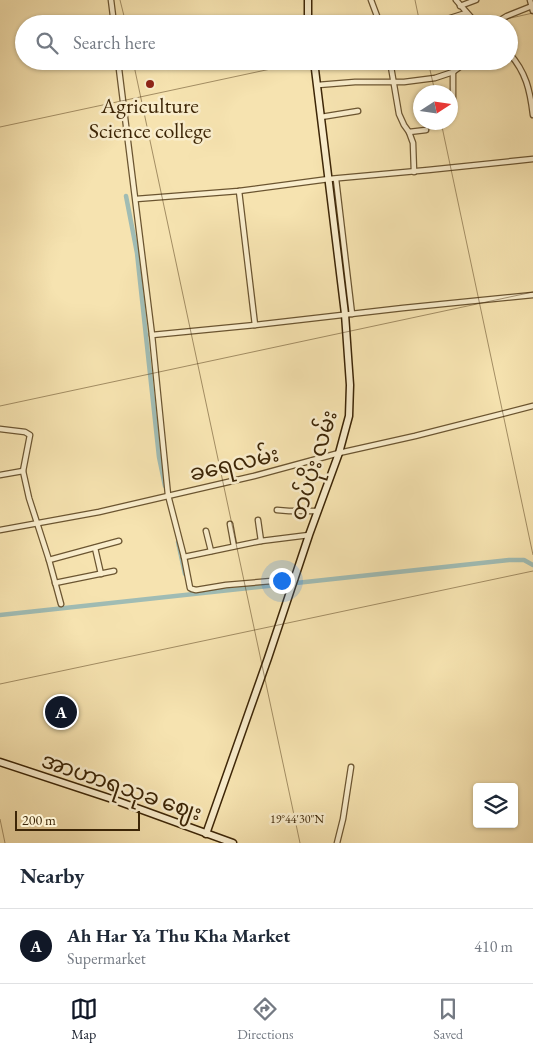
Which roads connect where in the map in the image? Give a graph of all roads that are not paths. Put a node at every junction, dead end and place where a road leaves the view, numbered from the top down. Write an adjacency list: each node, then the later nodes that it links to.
1 (111, 0): 10 (street)
2 (308, 0): 11 (street)
3 (371, 0): 12 (street)
4 (456, 0): 7 (street)
5 (476, 0): 7 (street)
6 (531, 3): 8 (street); 14 (street)
7 (460, 6): 9 (street)
8 (533, 11)
9 (466, 13): 13 (street)
10 (113, 15)
11 (308, 15)
12 (377, 15)
13 (460, 15)
14 (509, 15)
15 (518, 66): 25 (street)
16 (119, 70): 34 (street)
17 (316, 70): 22 (street, တပ်ပိုး လမ်း)
18 (391, 70): 21 (street)
19 (456, 70): 20 (street)
20 (453, 72): 21 (street); 23 (street)
21 (392, 81): 22 (street); 28 (street)
22 (318, 85): 26 (street, တပ်ပိုး လမ်း)
23 (453, 85)
24 (358, 111): 26 (street)
25 (533, 115)
26 (321, 117): 31 (street, တပ်ပိုး လမ်း)
27 (426, 130): 28 (street)
28 (409, 132): 30 (street)
29 (533, 159): 30 (street)
30 (414, 172): 32 (street)
31 (329, 179): 32 (street); 33 (street); 36 (street, တပ်ပိုး လမ်း)
32 (336, 179): 36 (street)
33 (239, 191): 34 (street); 37 (street)
34 (136, 199): 38 (street)
35 (533, 295): 36 (street)
36 (348, 314): 37 (street); 41 (street, တပ်ပိုး လမ်း)
37 (255, 324): 38 (street)
38 (152, 335): 44 (street)
39 (533, 406): 41 (street, ခရေလမ်း)
40 (0, 429): 42 (street)
41 (339, 454): 44 (street, ခရေလမ်း); 46 (street, တပ်ပိုး လမ်း)
42 (23, 471): 43 (street); 48 (street)
43 (0, 475)
44 (168, 495): 48 (street, ခရေလမ်း); 58 (street)
45 (277, 510): 46 (street)
46 (318, 511): 52 (street, တပ်ပိုး လမ်း)
47 (258, 520): 54 (street)
48 (38, 524): 50 (street, ခရေလမ်း); 59 (street)
49 (230, 524): 55 (street)
50 (0, 530)
51 (206, 531): 57 (street)
52 (309, 535): 54 (street); 62 (street, တပ်ပိုး လမ်း)
53 (119, 541): 56 (street)
54 (262, 541): 55 (street)
55 (234, 546): 57 (street)
56 (95, 548): 59 (street); 61 (street)
57 (211, 551): 58 (street)
58 (184, 557): 62 (street)
59 (49, 560): 63 (street)
60 (114, 571): 61 (street)
61 (101, 574): 63 (street)
62 (295, 579): 67 (street, တပ်ပိုး လမ်း)
63 (55, 583): 64 (street)
64 (62, 604)
65 (0, 762): 67 (street, အာဟာရသုခ ဈေး)
66 (351, 767): 69 (street)
67 (206, 834): 68 (street, အာဟာရသုခ ဈေး)
68 (233, 843)
69 (337, 843)

